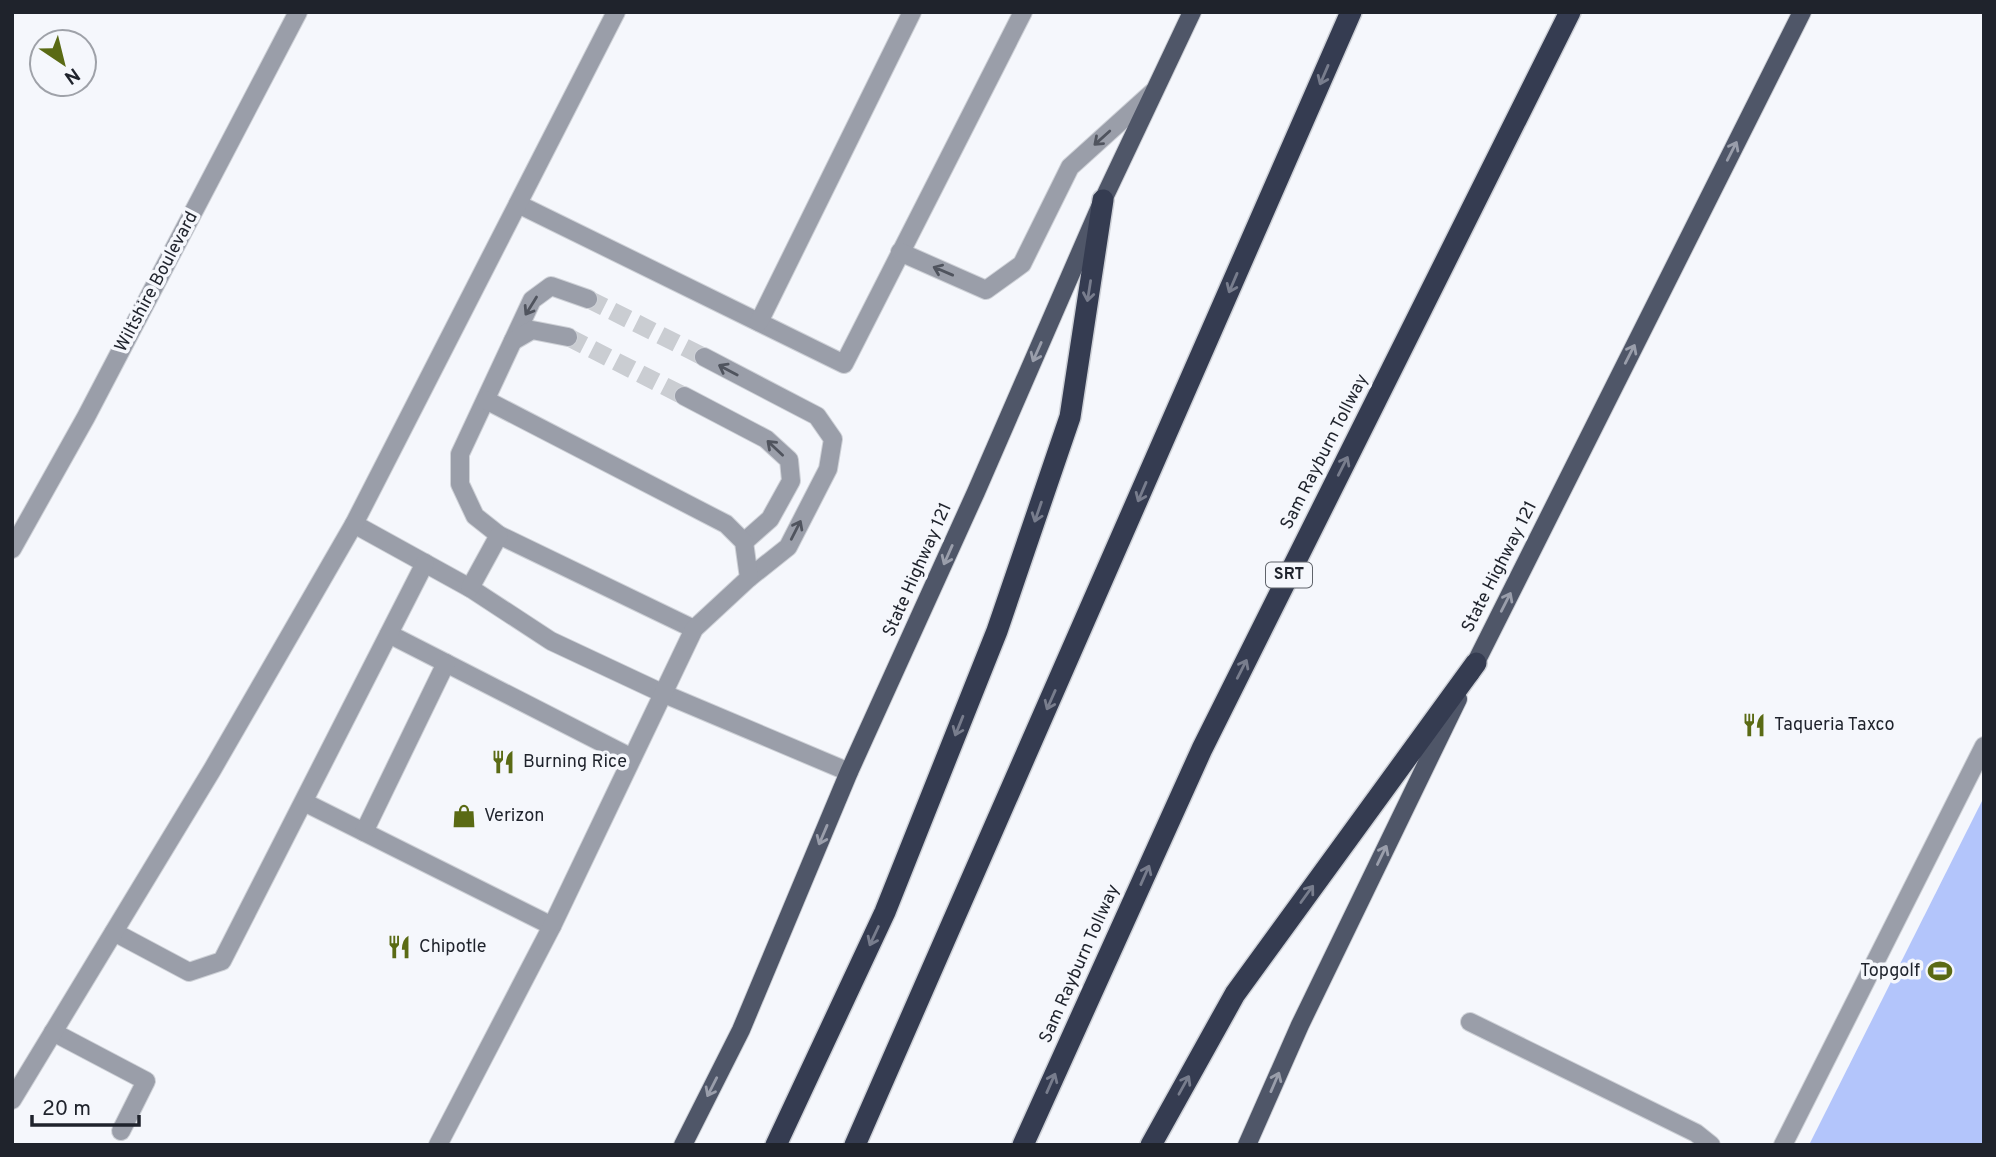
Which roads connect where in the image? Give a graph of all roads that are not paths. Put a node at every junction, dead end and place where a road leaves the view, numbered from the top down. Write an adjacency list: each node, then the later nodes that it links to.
1 (616, 12): 11 (street)
2 (912, 12): 14 (street)
3 (1023, 12): 12 (street)
4 (1192, 12): 9 (main road, State Highway 121)
5 (1351, 12): 47 (highway, one-way to 47)
6 (1570, 12): 48 (highway, Sam Rayburn Tollway / SRT, one-way to 6)
7 (1802, 12): 31 (main road, State Highway 121, one-way to 7)
8 (296, 13): 21 (street, Wiltshire Boulevard)
9 (1153, 92): 10 (main road, State Highway 121); 12 (street, one-way to 12)
10 (1103, 200): 35 (main road, State Highway 121, one-way to 35); 46 (highway, one-way to 46)
11 (518, 204): 14 (street); 20 (street)
12 (900, 252): 14 (street)
13 (587, 299): 16 (street, one-way to 16)
14 (759, 322)
15 (568, 337): 16 (street)
16 (513, 341): 19 (street)
17 (704, 357): 26 (street, one-way to 17)
18 (684, 396): 23 (street, one-way to 18)
19 (486, 400): 22 (street); 23 (street)
20 (354, 524): 25 (street); 39 (street)
21 (18, 525): 24 (street, Wiltshire Boulevard)
22 (499, 535): 27 (street); 28 (street)
23 (744, 542): 26 (street)
24 (12, 549)
25 (425, 563): 27 (street); 29 (street)
26 (749, 578): 28 (street)
27 (470, 588): 32 (street)
28 (694, 629): 32 (street)
29 (389, 634): 30 (street); 36 (street)
30 (446, 663): 34 (street); 37 (street)
31 (1476, 663): 49 (highway, one-way to 31); 50 (main road, State Highway 121, one-way to 31)
32 (662, 693): 34 (street); 35 (street)
33 (1984, 746): 52 (street)
34 (632, 758): 38 (street)
35 (849, 772): 45 (main road, State Highway 121, one-way to 45)
36 (304, 802): 37 (street); 39 (street)
37 (364, 832): 38 (street)
38 (552, 926): 44 (street)
39 (114, 932): 41 (street)
40 (1470, 1022): 51 (street)
41 (53, 1032): 42 (street); 43 (street)
42 (12, 1100)
43 (121, 1131)
44 (438, 1145)
45 (683, 1145)
46 (776, 1145)
47 (855, 1145)
48 (1023, 1145)
49 (1151, 1145)
50 (1247, 1145)
51 (1712, 1145)
52 (1783, 1145)

